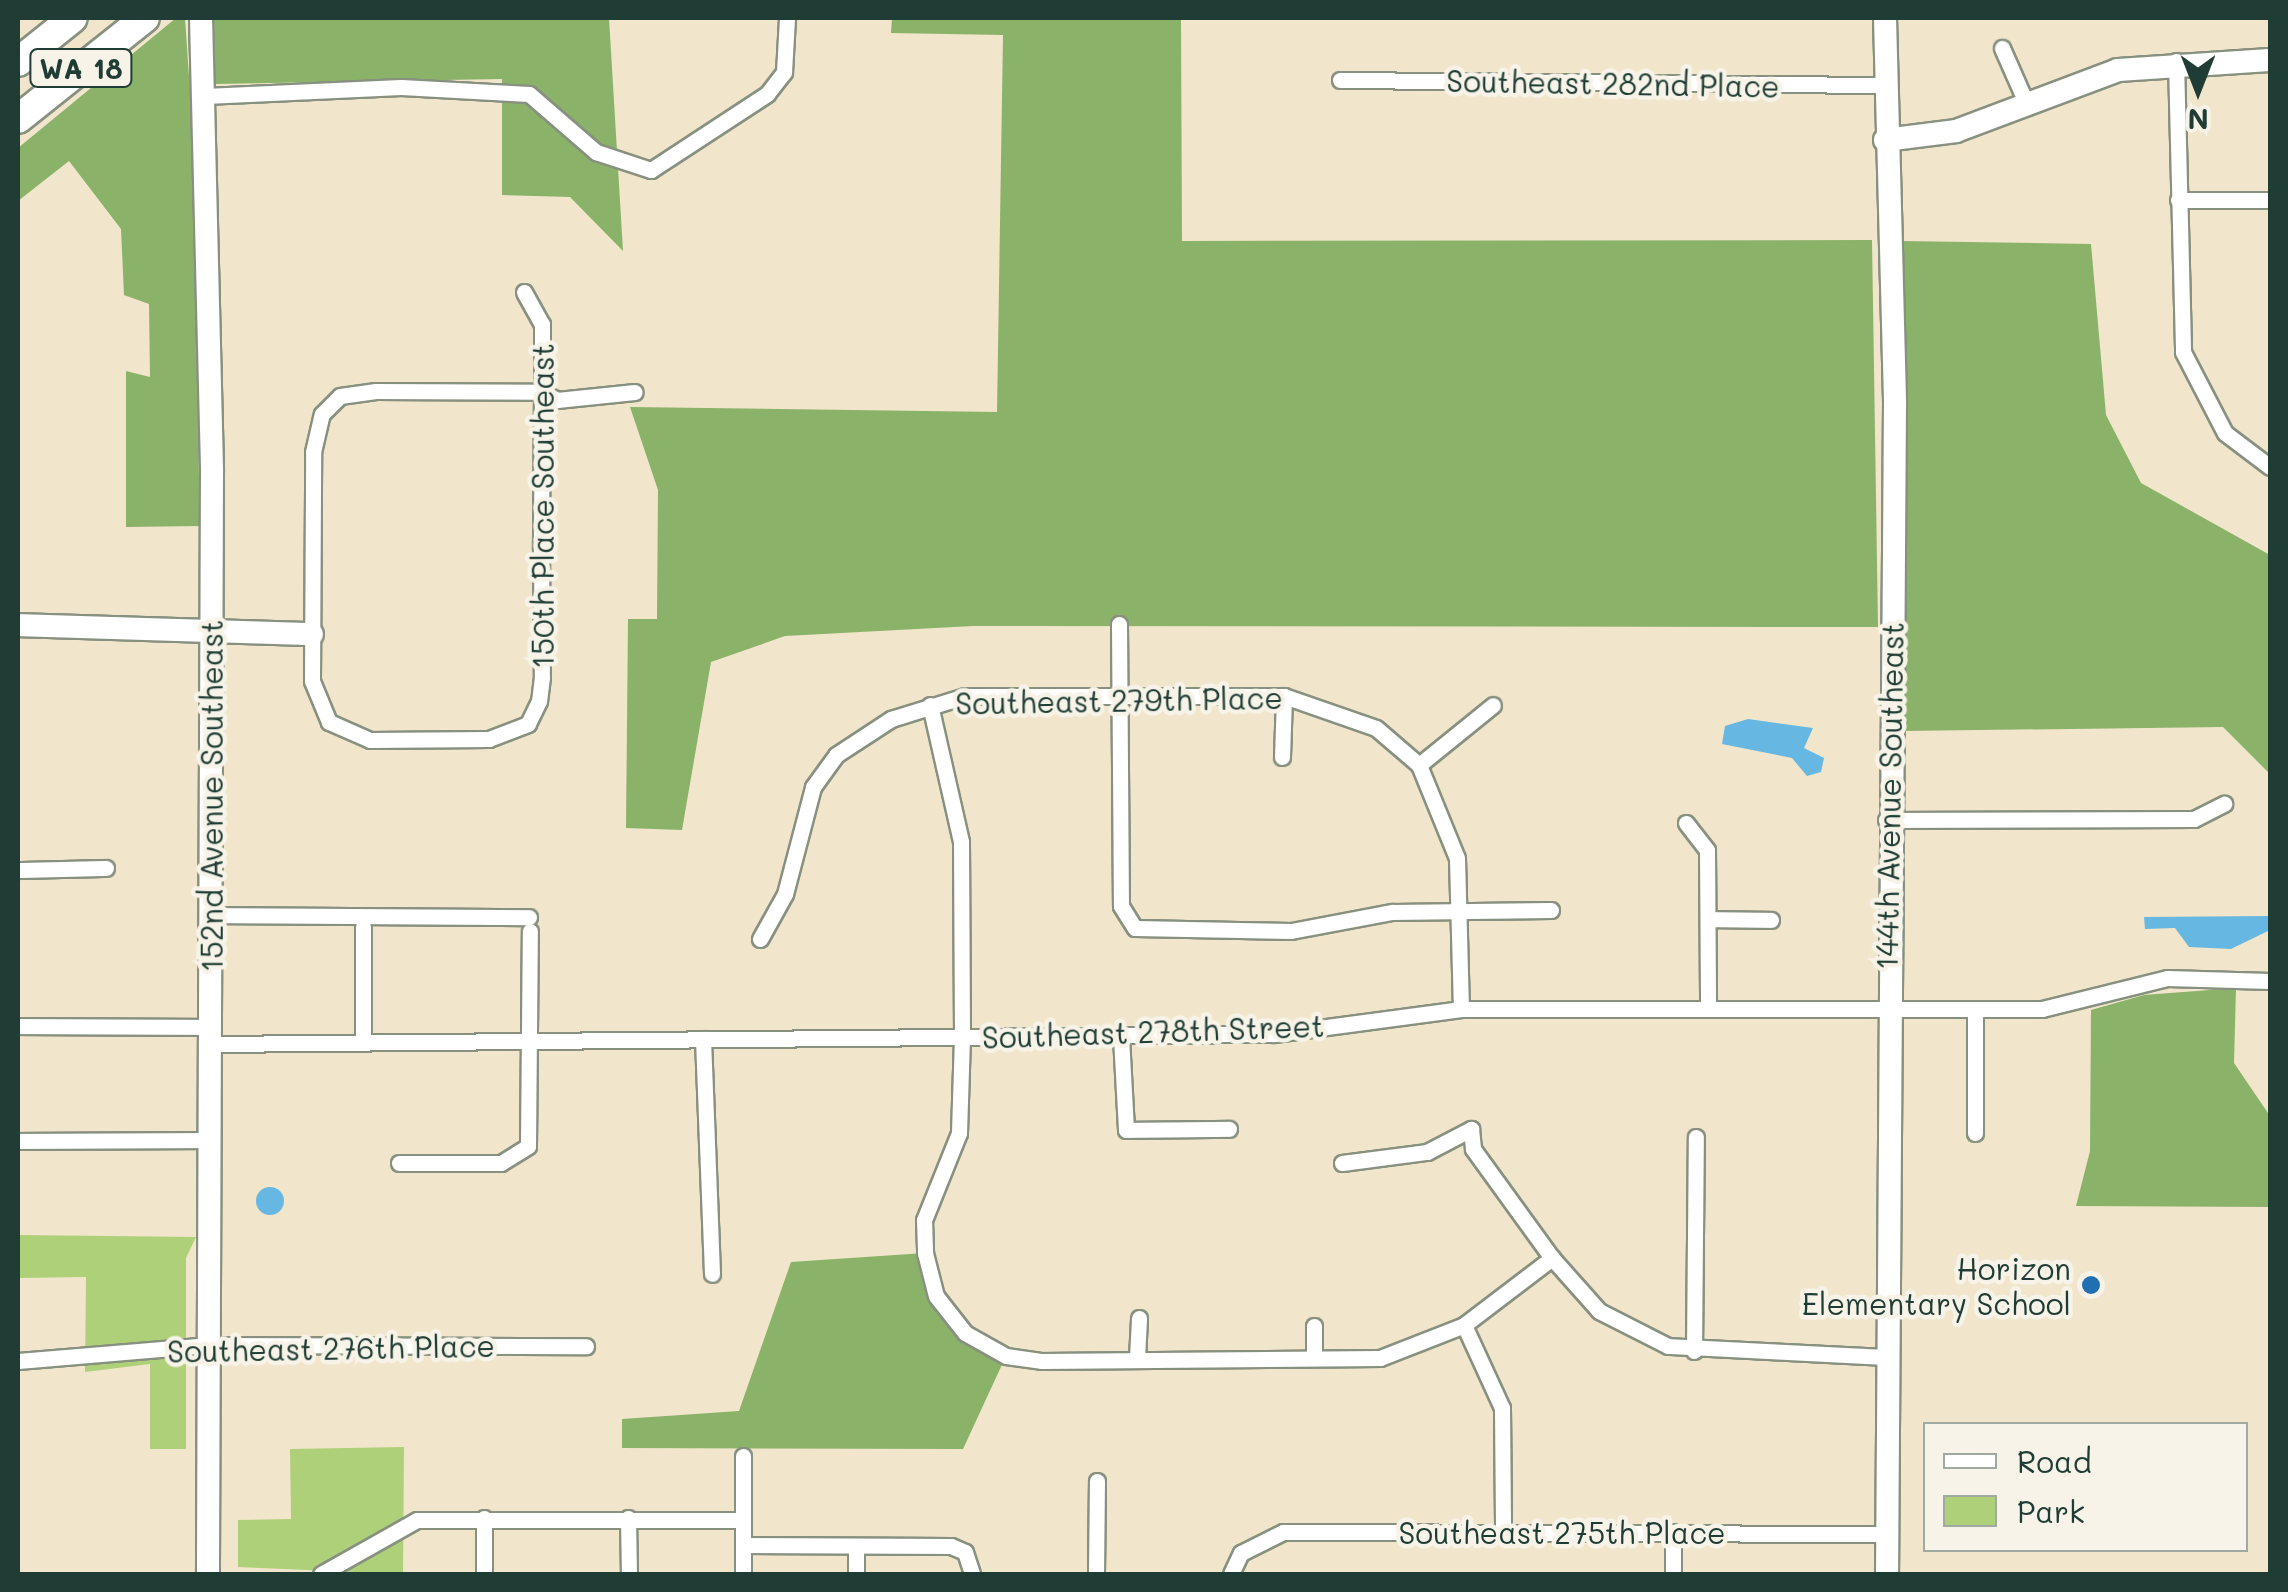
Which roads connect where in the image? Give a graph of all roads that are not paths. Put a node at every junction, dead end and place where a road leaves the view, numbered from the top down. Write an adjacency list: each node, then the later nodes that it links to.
1 (73, 18): 9 (highway, WA 18)
2 (145, 18): 14 (highway, WA 18)
3 (201, 18): 12 (street, 152nd Avenue Southeast)
4 (786, 18): 12 (street)
5 (1885, 18): 11 (street, 144th Avenue Southeast)
6 (2002, 48): 13 (street)
7 (2176, 60): 8 (street); 13 (street); 16 (street)
8 (2270, 60)
9 (18, 62)
10 (1340, 80): 11 (street, Southeast 282nd Place)
11 (1885, 86): 15 (street, 144th Avenue Southeast)
12 (206, 96): 24 (street, 152nd Avenue Southeast)
13 (2028, 107): 15 (street)
14 (18, 119)
15 (1885, 140): 33 (street, 144th Avenue Southeast)
16 (2178, 200): 17 (street); 21 (street)
17 (2270, 200)
18 (524, 292): 19 (street, 150th Place Southeast)
19 (542, 392): 20 (street); 25 (street); 25 (street, 150th Place Southeast)
20 (636, 392)
21 (2270, 467)
22 (1118, 624): 26 (street)
23 (18, 625): 24 (street)
24 (211, 634): 25 (street); 39 (street, 152nd Avenue Southeast)
25 (312, 634)
26 (1120, 694): 27 (street, Southeast 279th Place); 28 (street, Southeast 279th Place); 37 (street)
27 (1284, 696): 30 (street); 31 (street, Southeast 279th Place)
28 (930, 705): 43 (street, Southeast 279th Place); 51 (street)
29 (1494, 705): 31 (street)
30 (1282, 757)
31 (1419, 765): 37 (street)
32 (2224, 804): 33 (street)
33 (1886, 820): 47 (street, 144th Avenue Southeast)
34 (1686, 822): 40 (street)
35 (106, 868): 36 (street)
36 (18, 870)
37 (1458, 910): 38 (street); 46 (street)
38 (1551, 910)
39 (208, 915): 50 (street, 152nd Avenue Southeast); 54 (street)
40 (1708, 919): 41 (street); 45 (street)
41 (1771, 920)
42 (363, 926): 55 (street)
43 (760, 939)
44 (2270, 981): 48 (street, Southeast 278th Street)
45 (1708, 1008): 46 (street, Southeast 278th Street); 47 (street, Southeast 278th Street)
46 (1461, 1009): 52 (street, Southeast 278th Street)
47 (1884, 1010): 48 (street, Southeast 278th Street); 73 (street, 144th Avenue Southeast)
48 (1975, 1011): 57 (street)
49 (18, 1026): 50 (street, Southeast 278th Street)
50 (211, 1036): 55 (street, Southeast 278th Street); 59 (street, 152nd Avenue Southeast)
51 (962, 1037): 52 (street, Southeast 278th Street); 53 (street, Southeast 278th Street); 71 (street)
52 (1121, 1037): 56 (street)
53 (703, 1039): 54 (street, Southeast 278th Street); 64 (street)
54 (532, 1041): 55 (street, Southeast 278th Street); 61 (street)
55 (363, 1043)
56 (1229, 1129)
57 (1975, 1134)
58 (1696, 1137): 70 (street)
59 (209, 1140): 60 (street); 68 (street, 152nd Avenue Southeast)
60 (18, 1142)
61 (400, 1163)
62 (1342, 1163): 63 (street)
63 (1552, 1258): 66 (street); 70 (street)
64 (712, 1274)
65 (1138, 1318): 71 (street)
66 (1464, 1325): 72 (street); 80 (street)
67 (1314, 1326): 72 (street)
68 (207, 1345): 69 (street, Southeast 276th Place); 74 (street, Southeast 276th Place); 85 (street, 152nd Avenue Southeast)
69 (586, 1346)
70 (1694, 1351): 73 (street)
71 (1137, 1358): 72 (street)
72 (1314, 1358)
73 (1888, 1358): 82 (street, 144th Avenue Southeast)
74 (18, 1361)
75 (743, 1456): 79 (street)
76 (1097, 1481): 92 (street)
77 (484, 1518): 78 (street); 86 (street); 87 (street)
78 (628, 1518): 79 (street); 88 (street)
79 (743, 1520): 83 (street)
80 (1503, 1532): 81 (street, Southeast 275th Place); 93 (street, Southeast 275th Place)
81 (1673, 1532): 82 (street, Southeast 275th Place); 94 (street)
82 (1888, 1534): 95 (street, 144th Avenue Southeast)
83 (743, 1545): 84 (street); 89 (street)
84 (856, 1546): 90 (street); 91 (street)
85 (208, 1574)
86 (321, 1574)
87 (484, 1574)
88 (628, 1574)
89 (743, 1574)
90 (856, 1574)
91 (972, 1574)
92 (1096, 1574)
93 (1231, 1574)
94 (1673, 1574)
95 (1887, 1574)

